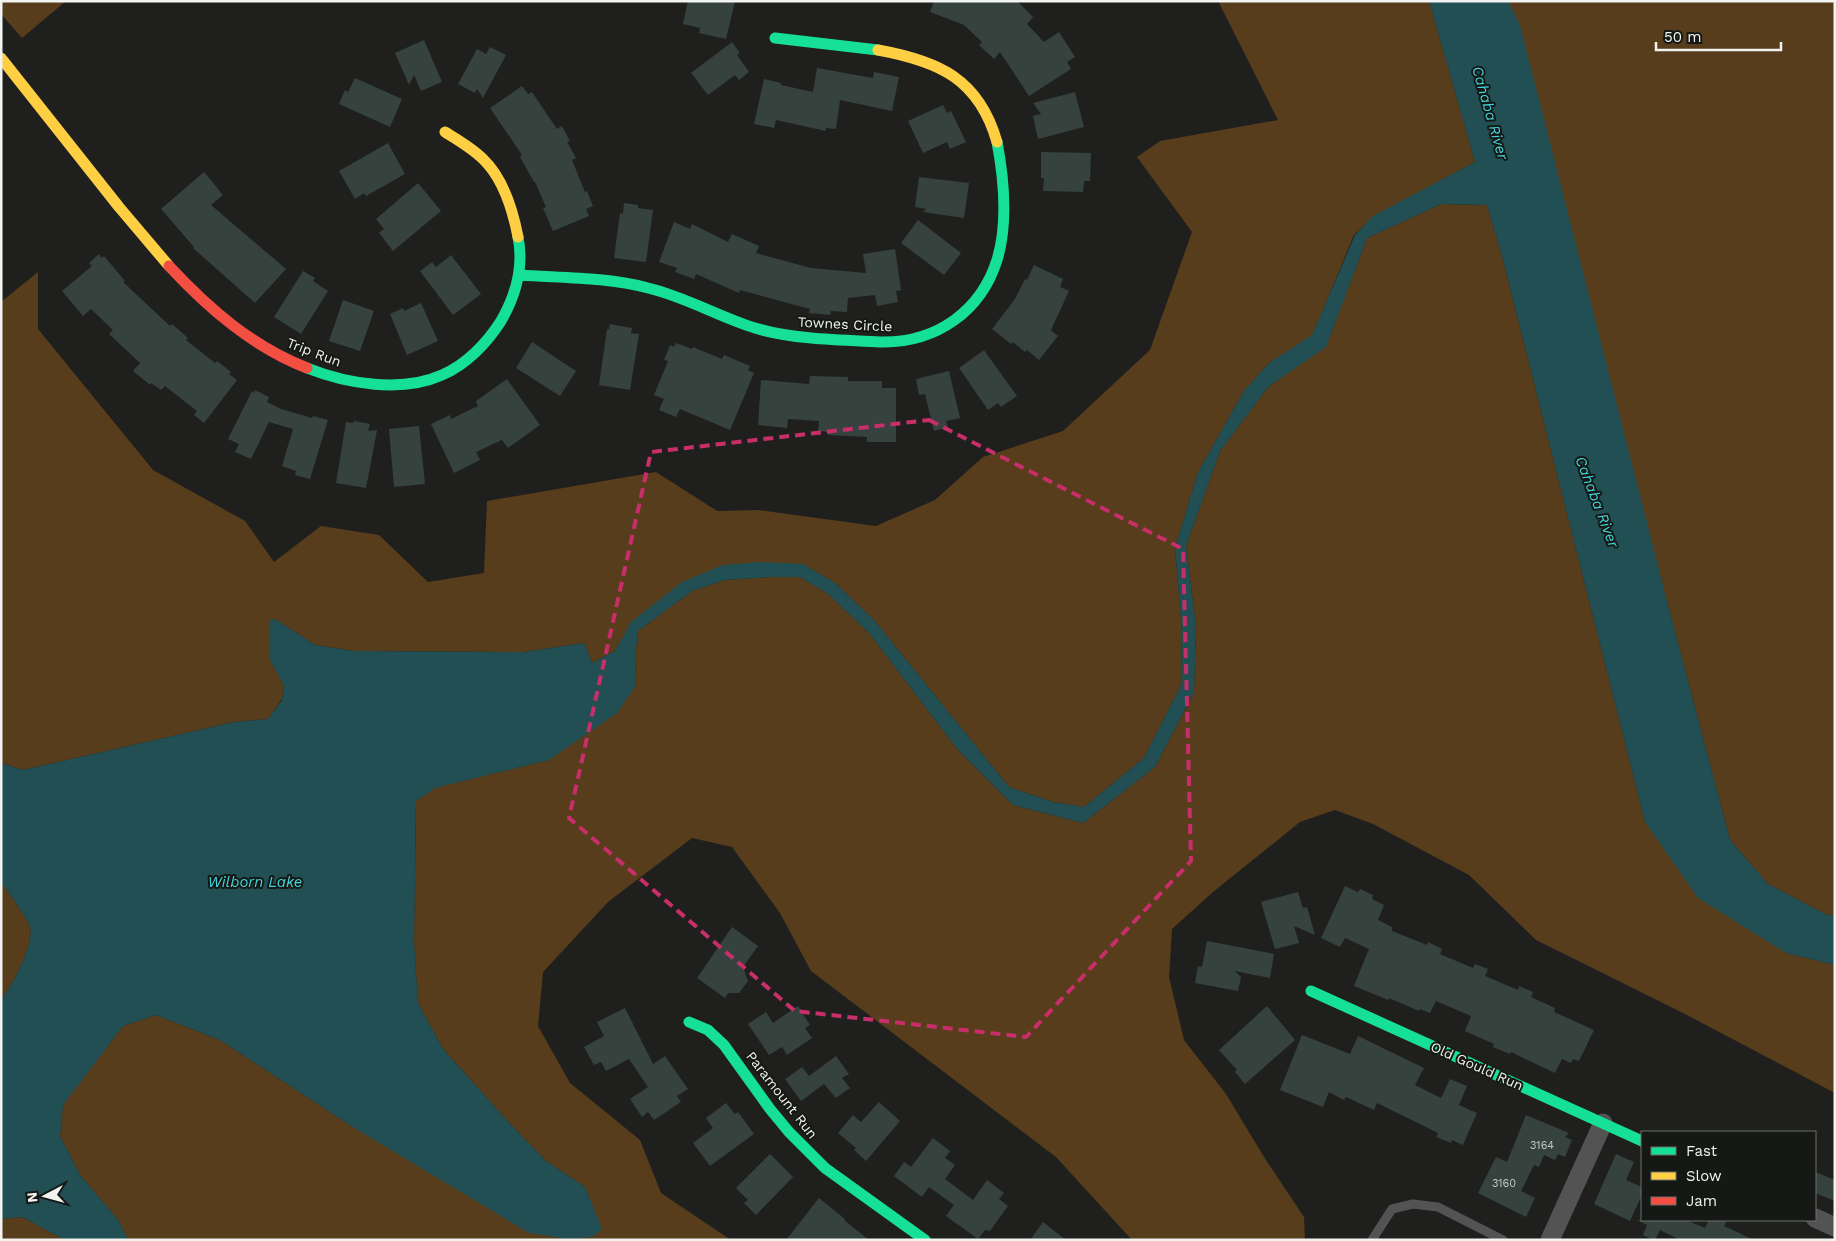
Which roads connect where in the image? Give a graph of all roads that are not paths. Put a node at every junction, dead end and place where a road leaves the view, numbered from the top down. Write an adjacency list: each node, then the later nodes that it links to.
1 (775, 38): 4 (street, Townes Circle)
2 (1, 58): 4 (street, Trip Run)
3 (445, 132): 4 (street, Trip Run)
4 (519, 275)
5 (1311, 991): 7 (street, Old Gould Run)
6 (689, 1022): 11 (street, Paramount Run)
7 (1603, 1123): 8 (street, Old Gould Run); 14 (street)
8 (1641, 1141)
9 (1816, 1218): 10 (street)
10 (1835, 1227)
11 (925, 1240)
12 (1372, 1240): 13 (lane)
13 (1503, 1240)
14 (1550, 1240)

